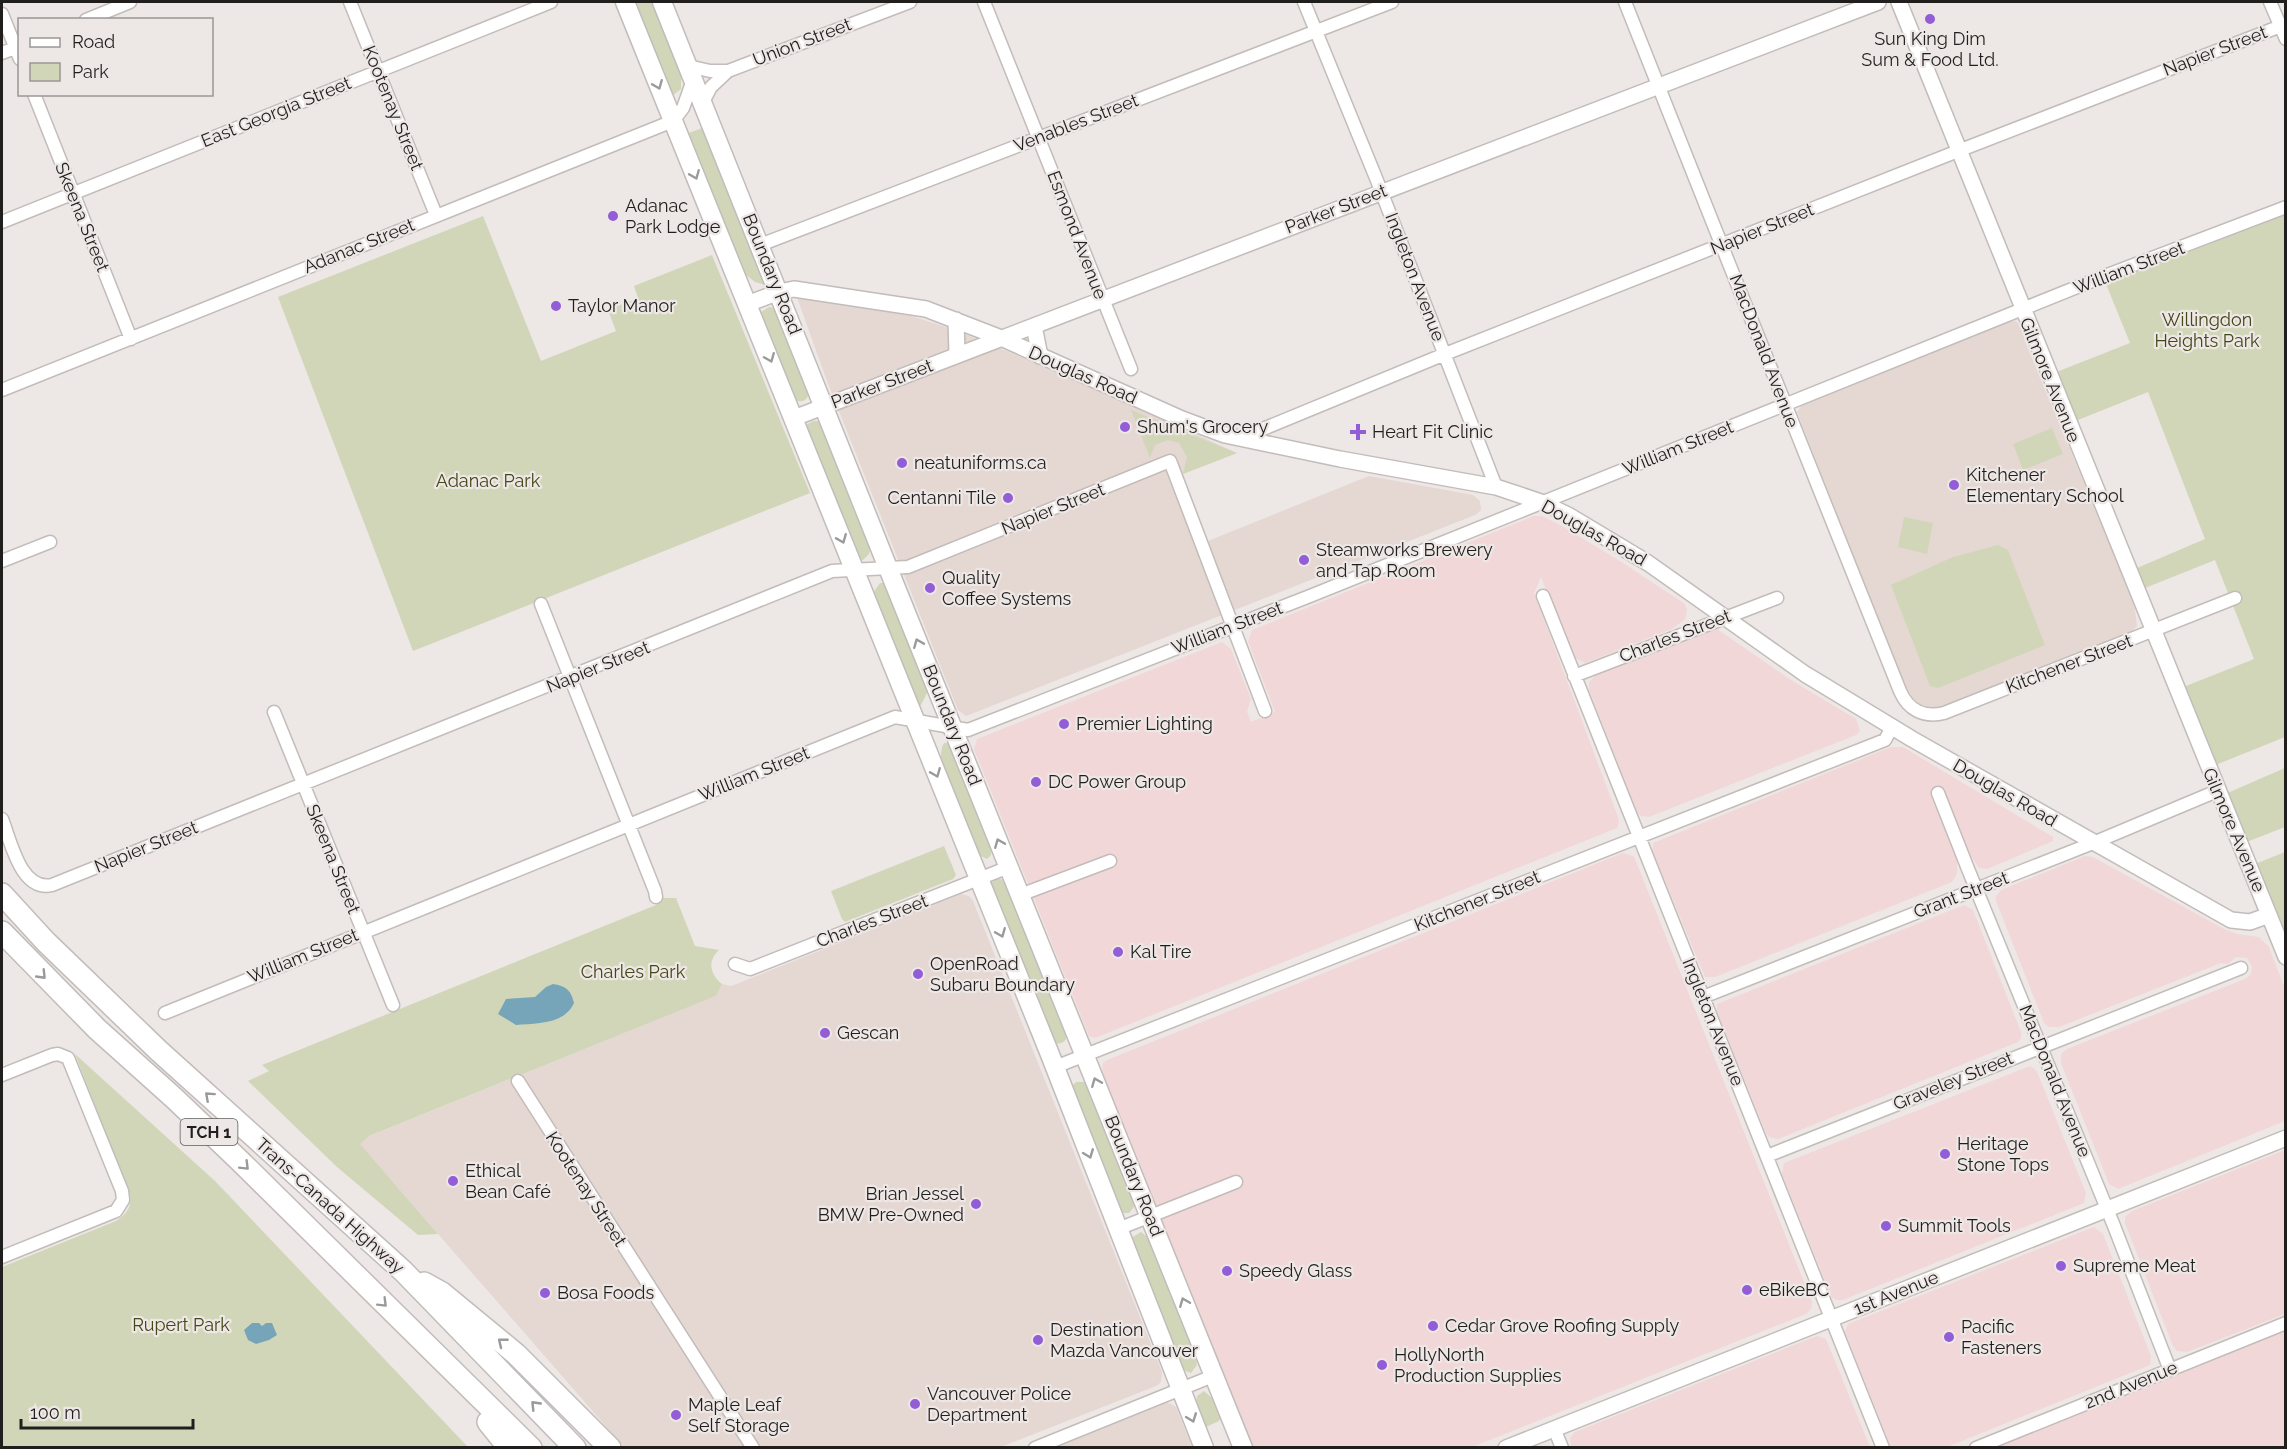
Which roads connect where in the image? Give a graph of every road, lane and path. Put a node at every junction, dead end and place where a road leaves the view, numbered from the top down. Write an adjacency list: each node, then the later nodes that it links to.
1 (130, 2): 15 (street)
2 (350, 2): 21 (street, Kootenay Street)
3 (551, 2): 21 (street, East Georgia Street)
4 (625, 2): 27 (main road, Boundary Road, one-way to 27)
5 (662, 2): 23 (main road, Boundary Road)
6 (910, 2): 22 (street, Union Street)
7 (984, 2): 28 (street, Esmond Avenue)
8 (1304, 2): 17 (street, Ingleton Avenue)
9 (1392, 2): 17 (street, Venables Street)
10 (1625, 2): 24 (street, MacDonald Avenue)
11 (1878, 2): 24 (street, Parker Street)
12 (1899, 2): 29 (street, Gilmore Avenue)
13 (2270, 2): 16 (street)
14 (2, 14): 19 (street)
15 (91, 18)
16 (2283, 25): 18 (street); 29 (street, Napier Street)
17 (1315, 30): 28 (street, Venables Street); 30 (street, Ingleton Avenue)
18 (2286, 39)
19 (18, 51): 20 (street)
20 (2, 53)
21 (377, 71): 31 (street, East Georgia Street); 33 (street, Kootenay Street)
22 (728, 71): 23 (street, Union Street); 26 (street, Union Street)
23 (691, 72): 26 (main road, Boundary Road); 27 (street)
24 (1659, 85): 30 (street, Parker Street); 36 (street, MacDonald Avenue)
25 (35, 96): 31 (street, Skeena Street)
26 (703, 102): 35 (main road, Boundary Road)
27 (673, 121): 33 (street, Adanac Street); 39 (main road, Boundary Road, one-way to 39)
28 (1039, 138): 35 (street, Venables Street); 38 (street, Esmond Avenue)
29 (1958, 151): 36 (street, Napier Street); 40 (street, Gilmore Avenue)
30 (1381, 191): 38 (street, Parker Street); 46 (street, Ingleton Avenue)
31 (73, 194): 34 (street, East Georgia Street); 44 (street, Skeena Street)
32 (2286, 207): 40 (street, William Street)
33 (436, 215): 44 (street, Adanac Street)
34 (2, 222)
35 (760, 245): 37 (main road, Boundary Road)
36 (1722, 245): 46 (street, Napier Street); 50 (street, MacDonald Avenue)
37 (779, 292): 39 (street, Douglas Road); 41 (street, Douglas Road); 51 (main road, Boundary Road)
38 (1102, 299): 42 (street, Parker Street); 48 (street, Esmond Avenue)
39 (747, 304): 52 (main road, Boundary Road, one-way to 52)
40 (2022, 310): 50 (street, William Street); 66 (street, Gilmore Avenue)
41 (956, 320): 43 (street, Douglas Road); 45 (street)
42 (1034, 326): 43 (street, Parker Street); 47 (street)
43 (1001, 338): 45 (street, Parker Street); 47 (street, Douglas Road)
44 (131, 339): 49 (street, Adanac Street)
45 (957, 354): 51 (street, Parker Street)
46 (1445, 354): 53 (street, Napier Street); 54 (street, Ingleton Avenue)
47 (1040, 357): 53 (street, Douglas Road)
48 (1131, 369)
49 (2, 390)
50 (1784, 405): 55 (street, William Street); 69 (street, MacDonald Avenue)
51 (825, 406): 52 (street, Parker Street); 58 (main road, Boundary Road)
52 (794, 418): 59 (main road, Boundary Road, one-way to 59)
53 (1241, 438): 54 (street, Douglas Road)
54 (1496, 487): 55 (street, Douglas Road)
55 (1541, 502): 64 (street, Douglas Road); 65 (street, William Street)
56 (50, 542): 57 (street)
57 (2, 561)
58 (888, 568): 59 (street, Napier Street); 65 (street, Napier Street); 73 (main road, Boundary Road, one-way to 58)
59 (854, 569): 68 (street, Napier Street); 72 (main road, Boundary Road)
60 (1543, 596): 67 (street, Ingleton Avenue)
61 (1777, 598): 64 (street, Charles Street)
62 (2235, 598): 66 (street, Kitchener Street)
63 (540, 604): 68 (street)
64 (1724, 617): 67 (street, Charles Street); 74 (street, Douglas Road)
65 (1233, 626): 70 (street); 73 (street, William Street)
66 (2152, 631): 69 (street, Kitchener Street); 76 (street, Gilmore Avenue)
67 (1574, 675): 80 (street, Ingleton Avenue)
68 (570, 678): 75 (street, Napier Street); 79 (street)
69 (1905, 700)
70 (1265, 711)
71 (274, 712): 75 (street, Skeena Street)
72 (914, 719): 73 (street, William Street); 79 (street, William Street); 84 (main road, Boundary Road, one-way to 84)
73 (952, 726): 83 (main road, Boundary Road, one-way to 73)
74 (1893, 727): 80 (street, Kitchener Street); 81 (street, Douglas Road)
75 (303, 785): 78 (street, Napier Street); 91 (street, Skeena Street)
76 (2217, 791): 81 (street, Grant Street); 89 (street, Gilmore Avenue)
77 (1938, 793): 85 (street, MacDonald Avenue)
78 (2, 819)
79 (629, 825): 88 (street); 91 (street, William Street)
80 (1638, 837): 95 (street, Ingleton Avenue); 99 (street, Kitchener Street)
81 (2093, 843): 85 (street, Grant Street); 89 (street, Douglas Road)
82 (1110, 861): 87 (street)
83 (1009, 867): 84 (street, Charles Street); 87 (main road, Boundary Road)
84 (979, 879): 93 (street, Charles Street); 100 (main road, Boundary Road, one-way to 100)
85 (1976, 888): 95 (street, Grant Street); 98 (street, MacDonald Avenue)
86 (2, 894): 110 (highway, Trans-Canada Highway / TCH 1, one-way to 86)
87 (1020, 895): 99 (main road, Boundary Road)
88 (656, 897)
89 (2268, 915): 92 (street, Gilmore Avenue)
90 (2, 932): 113 (highway, Trans-Canada Highway / TCH 1, one-way to 113)
91 (363, 932): 96 (street, Skeena Street); 97 (street, William Street)
92 (2286, 957)
93 (735, 964)
94 (2241, 968): 98 (street, Graveley Street)
95 (1703, 997): 104 (street, Ingleton Avenue)
96 (393, 1005)
97 (165, 1012)
98 (2040, 1047): 104 (street, Graveley Street); 106 (street, MacDonald Avenue)
99 (1085, 1055): 100 (street, Kitchener Street); 107 (main road, Boundary Road, one-way to 99)
100 (1055, 1067): 108 (main road, Boundary Road, one-way to 108)
101 (2, 1075): 109 (street)
102 (518, 1081): 122 (street, Kootenay Street)
103 (2286, 1138): 106 (street, 1st Avenue)
104 (1767, 1156): 111 (street, Ingleton Avenue)
105 (1236, 1182): 107 (street)
106 (2108, 1209): 111 (street, 1st Avenue); 114 (street, MacDonald Avenue)
107 (1150, 1216): 108 (street); 115 (main road, Boundary Road, one-way to 107)
108 (1118, 1229): 116 (main road, Boundary Road)
109 (2, 1257)
110 (403, 1271): 120 (highway, Trans-Canada Highway / TCH 1, one-way to 110); 121 (highway, one-way to 110)
111 (1831, 1318): 117 (street, 1st Avenue); 128 (street, Ingleton Avenue)
112 (2286, 1323): 114 (street, 2nd Avenue)
113 (414, 1334): 118 (highway); 119 (highway, Trans-Canada Highway / TCH 1)
114 (2170, 1370): 129 (street, 2nd Avenue)
115 (1213, 1376): 116 (street); 125 (main road, Boundary Road)
116 (1181, 1389): 123 (street); 124 (main road, Boundary Road, one-way to 124)
117 (1554, 1428): 126 (street, 1st Avenue); 127 (street)
118 (509, 1448)
119 (531, 1448)
120 (574, 1448)
121 (610, 1448)
122 (753, 1448)
123 (1035, 1448)
124 (1204, 1448)
125 (1243, 1448)
126 (1506, 1448)
127 (1562, 1448)
128 (1883, 1448)
129 (1976, 1448)

